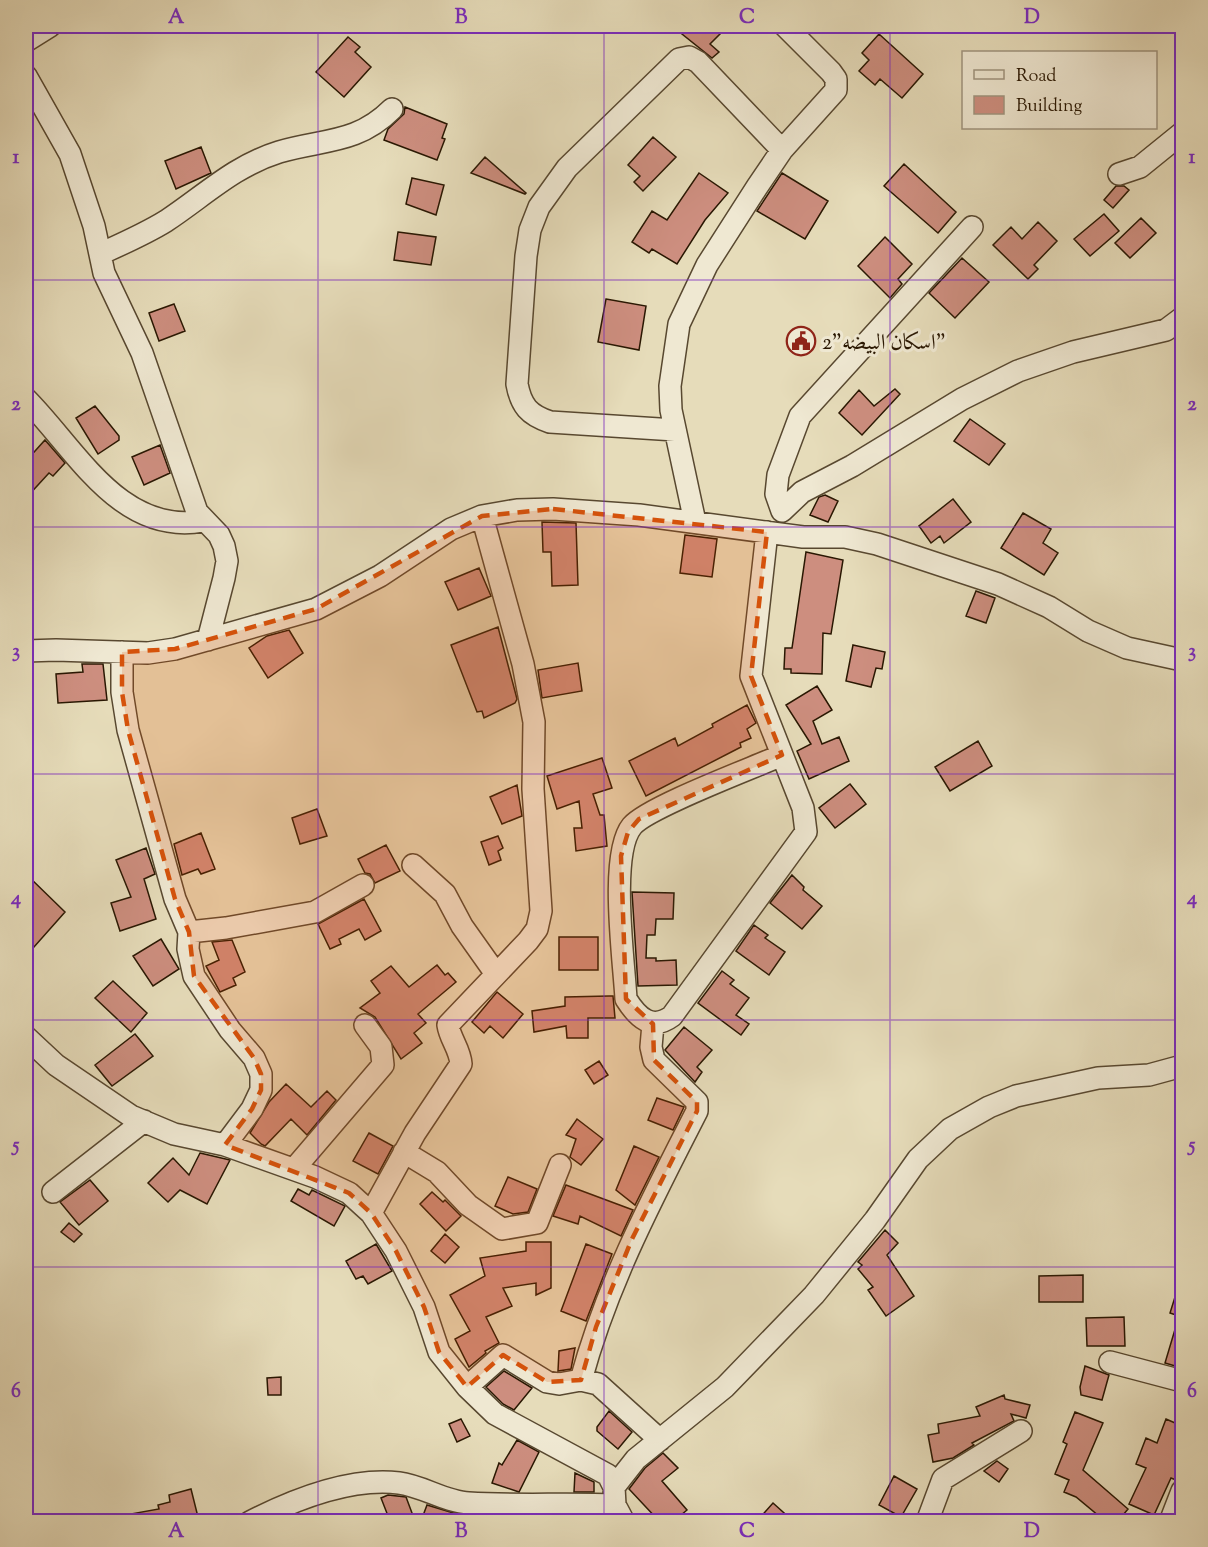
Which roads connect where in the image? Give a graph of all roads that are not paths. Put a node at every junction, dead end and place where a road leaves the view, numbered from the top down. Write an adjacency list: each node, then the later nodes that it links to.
1 (50, 26): 3 (street)
2 (785, 26): 7 (street)
3 (26, 40)
4 (26, 76): 10 (street)
5 (392, 109): 10 (street)
6 (1182, 133): 8 (street)
7 (782, 150): 13 (street); 13 (street)
8 (1119, 174)
9 (972, 227): 11 (street)
10 (100, 254): 15 (street)
11 (1182, 318)
12 (26, 399): 15 (street)
13 (675, 430): 16 (street)
14 (482, 516): 16 (street); 18 (street); 26 (street)
15 (203, 521): 18 (street)
16 (695, 522): 17 (street)
17 (767, 532): 21 (street); 22 (street)
18 (207, 640): 20 (street)
19 (26, 651): 20 (street)
20 (122, 652): 25 (street)
21 (1182, 660)
22 (782, 755): 27 (street); 27 (street)
23 (413, 865): 26 (street)
24 (363, 885): 25 (street)
25 (189, 932): 32 (street)
26 (496, 974): 33 (street)
27 (653, 1024): 39 (street)
28 (365, 1025): 35 (street)
29 (26, 1037): 31 (street)
30 (1182, 1066): 43 (street)
31 (144, 1121): 32 (street); 36 (street)
32 (225, 1145): 35 (street)
33 (404, 1152): 34 (street); 37 (street)
34 (560, 1165)
35 (294, 1170): 37 (street)
36 (53, 1192)
37 (371, 1213): 41 (street)
38 (1110, 1362): 40 (street)
39 (581, 1380): 41 (street); 43 (street)
40 (1182, 1381)
41 (468, 1387): 45 (street)
42 (1021, 1431): 47 (street)
43 (660, 1440): 45 (street)
44 (1182, 1491): 48 (street)
45 (618, 1505): 46 (street)
46 (250, 1521)
47 (927, 1521)
48 (1170, 1521)

